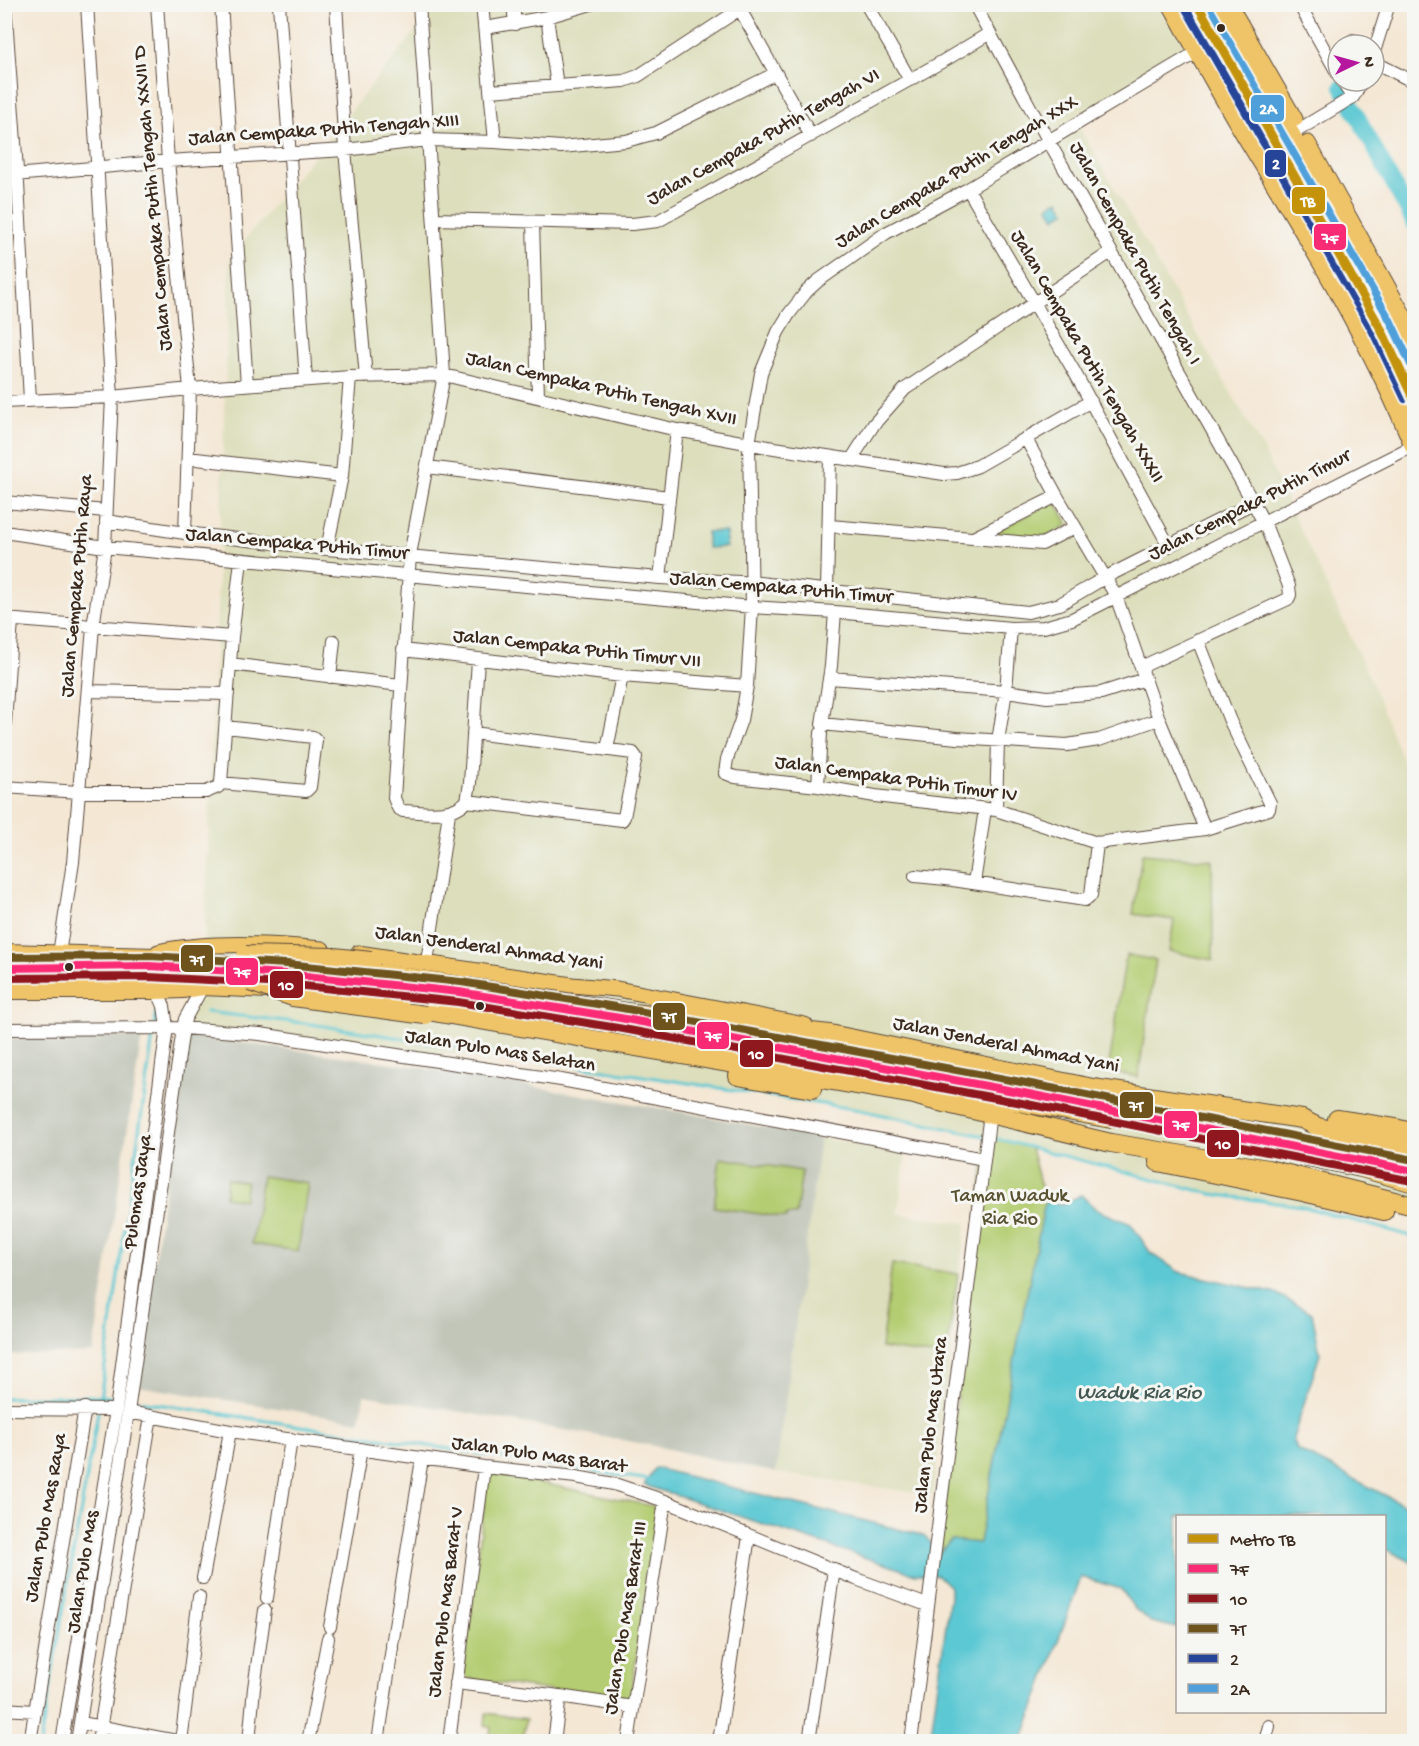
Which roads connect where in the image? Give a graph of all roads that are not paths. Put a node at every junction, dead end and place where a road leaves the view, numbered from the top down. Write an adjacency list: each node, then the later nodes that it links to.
1 (5, 4): 47 (street)
2 (87, 4): 44 (street, Jalan Cempaka Putih Raya)
3 (157, 4): 43 (street, Jalan Cempaka Putih Tengah XXVII D)
4 (221, 4): 42 (street)
5 (279, 4): 41 (street)
6 (336, 4): 40 (street)
7 (419, 4): 37 (street, Jalan Cempaka Putih Tengah XVII)
8 (482, 4): 23 (street)
9 (513, 4): 22 (street)
10 (591, 4): 20 (street)
11 (866, 4): 30 (street)
12 (974, 4): 24 (street, Jalan Cempaka Putih Tengah I)
13 (1170, 4): 26 (main road)
14 (1185, 4): 48 (main road)
15 (1217, 4): 50 (main road)
16 (1229, 4): 35 (main road)
17 (1299, 4): 27 (street)
18 (1389, 4): 25 (street)
19 (739, 7): 29 (street); 32 (street)
20 (565, 9): 21 (street)
21 (547, 17): 22 (street); 32 (street)
22 (515, 24): 23 (street)
23 (485, 28): 33 (street)
24 (990, 33): 30 (street, Jalan Cempaka Putih Tengah VI); 38 (street, Jalan Cempaka Putih Tengah I)
25 (1378, 33)
26 (1197, 52): 38 (street, Jalan Cempaka Putih Tengah XXX); 45 (main road)
27 (1326, 52)
28 (1386, 68): 31 (street)
29 (776, 73): 36 (street); 39 (street, Jalan Cempaka Putih Tengah XIII)
30 (910, 80): 36 (street, Jalan Cempaka Putih Tengah VI)
31 (1414, 82)
32 (557, 86): 33 (street)
33 (490, 91): 39 (street)
34 (1354, 93): 35 (street)
35 (1300, 129): 46 (main road)
36 (811, 136): 52 (street, Jalan Cempaka Putih Tengah VI)
37 (428, 140): 39 (street, Jalan Cempaka Putih Tengah XIII); 40 (street, Jalan Cempaka Putih Tengah XIII); 51 (street, Jalan Cempaka Putih Tengah XVII)
38 (1048, 141): 49 (street, Jalan Cempaka Putih Tengah XXX); 53 (street, Jalan Cempaka Putih Tengah I)
39 (495, 142)
40 (345, 150): 41 (street, Jalan Cempaka Putih Tengah XIII); 61 (street)
41 (289, 153): 42 (street, Jalan Cempaka Putih Tengah XIII); 62 (street)
42 (232, 157): 43 (street, Jalan Cempaka Putih Tengah XIII); 63 (street)
43 (168, 161): 44 (street, Jalan Cempaka Putih Tengah XIII); 64 (street, Jalan Cempaka Putih Tengah XXVII D)
44 (97, 169): 47 (street, Jalan Cempaka Putih Tengah XIII); 65 (street, Jalan Cempaka Putih Raya)
45 (1267, 172): 48 (main road); 74 (main road)
46 (1326, 174): 50 (main road); 57 (main road)
47 (11, 176): 67 (street)
48 (1287, 180): 56 (main road)
49 (968, 189): 54 (street, Jalan Cempaka Putih Tengah XXXII); 73 (street, Jalan Cempaka Putih Tengah XXX)
50 (1324, 193): 55 (main road)
51 (434, 219): 52 (street, Jalan Cempaka Putih Tengah VI); 59 (street, Jalan Cempaka Putih Tengah XVII)
52 (532, 222): 66 (street)
53 (1111, 252): 54 (street); 83 (street, Jalan Cempaka Putih Tengah I)
54 (1034, 304): 68 (street, Jalan Cempaka Putih Tengah XXXII); 77 (street)
55 (1394, 318): 56 (main road); 58 (main road)
56 (1371, 330): 70 (main road)
57 (1414, 334)
58 (1414, 357)
59 (444, 375): 61 (street); 66 (street, Jalan Cempaka Putih Tengah XVII); 78 (street, Jalan Cempaka Putih Tengah XVII)
60 (350, 377): 61 (street); 62 (street); 79 (street)
61 (366, 377)
62 (306, 380): 63 (street)
63 (247, 384): 64 (street)
64 (190, 389): 65 (street); 76 (street, Jalan Cempaka Putih Tengah XXVII D)
65 (112, 397): 67 (street); 84 (street, Jalan Cempaka Putih Raya)
66 (538, 397): 71 (street, Jalan Cempaka Putih Tengah XVII)
67 (30, 400): 69 (street)
68 (1091, 401): 72 (street, Jalan Cempaka Putih Tengah XVII); 91 (street, Jalan Cempaka Putih Tengah XXXII)
69 (4, 402)
70 (1414, 422)
71 (677, 430): 73 (street, Jalan Cempaka Putih Tengah XVII); 81 (street)
72 (1026, 439): 77 (street, Jalan Cempaka Putih Tengah XVII); 80 (street)
73 (749, 444): 75 (street, Jalan Cempaka Putih Tengah XVII); 96 (street, Jalan Cempaka Putih Tengah XXX)
74 (1414, 448): 83 (street, Jalan Cempaka Putih Timur)
75 (830, 457): 77 (street, Jalan Cempaka Putih Tengah XVII); 85 (street)
76 (188, 458): 79 (street); 88 (street, Jalan Cempaka Putih Tengah XXVII D)
77 (851, 460)
78 (427, 467): 81 (street); 94 (street, Jalan Cempaka Putih Tengah XVII)
79 (342, 476): 92 (street)
80 (1057, 496): 86 (street); 89 (street)
81 (669, 497): 95 (street)
82 (4, 502): 84 (street)
83 (1258, 512): 91 (street); 97 (street, Jalan Cempaka Putih Timur); 105 (street, Jalan Cempaka Putih Tengah I)
84 (106, 519): 88 (street); 90 (street, Jalan Cempaka Putih Raya)
85 (830, 526): 89 (street); 98 (street)
86 (1075, 526): 89 (street); 97 (street)
87 (4, 532): 90 (street, Jalan Cempaka Putih Timur)
88 (185, 533): 92 (street)
89 (973, 538)
90 (105, 545): 93 (street, Jalan Cempaka Putih Timur); 102 (street, Jalan Cempaka Putih Raya)
91 (1169, 546): 97 (street)
92 (327, 549): 94 (street)
93 (241, 560): 94 (street, Jalan Cempaka Putih Timur); 104 (street)
94 (409, 564): 95 (street); 99 (street, Jalan Cempaka Putih Timur); 107 (street, Jalan Cempaka Putih Tengah XVII)
95 (660, 578): 96 (street)
96 (752, 586): 98 (street); 99 (street, Jalan Cempaka Putih Tengah XXX)
97 (1111, 586): 98 (street); 103 (street, Jalan Cempaka Putih Timur); 110 (street)
98 (827, 591)
99 (752, 605): 100 (street, Jalan Cempaka Putih Timur); 115 (street, Jalan Cempaka Putih Tengah XXX)
100 (836, 612): 103 (street, Jalan Cempaka Putih Timur); 113 (street)
101 (8, 619): 102 (street); 123 (street)
102 (93, 627): 104 (street); 116 (street, Jalan Cempaka Putih Raya)
103 (1011, 628): 117 (street)
104 (232, 637): 109 (street)
105 (1198, 640): 110 (street); 134 (street, Jalan Cempaka Putih Timur IV)
106 (334, 641): 112 (street)
107 (403, 650): 108 (street, Jalan Cempaka Putih Timur VII); 114 (street, Jalan Cempaka Putih Tengah XVII)
108 (478, 660): 111 (street, Jalan Cempaka Putih Timur VII); 122 (street)
109 (230, 664): 112 (street); 118 (street)
110 (1143, 673): 117 (street); 119 (street)
111 (622, 676): 115 (street, Jalan Cempaka Putih Timur VII); 125 (street)
112 (330, 677): 114 (street)
113 (829, 678): 117 (street); 121 (street)
114 (400, 685): 133 (street, Jalan Cempaka Putih Tengah XVII)
115 (747, 686): 126 (street, Jalan Cempaka Putih Tengah XXX)
116 (88, 691): 118 (street); 130 (street, Jalan Cempaka Putih Raya)
117 (1006, 691): 124 (street)
118 (228, 694): 120 (street)
119 (1160, 719): 124 (street); 134 (street)
120 (226, 727): 127 (street); 127 (street)
121 (822, 728): 124 (street); 128 (street)
122 (473, 733): 125 (street); 131 (street)
123 (4, 737)
124 (998, 741): 132 (street)
125 (607, 749): 131 (street)
126 (727, 775): 128 (street, Jalan Cempaka Putih Timur IV)
127 (221, 783): 130 (street)
128 (818, 786): 132 (street, Jalan Cempaka Putih Timur IV)
129 (4, 787): 130 (street)
130 (80, 792): 139 (street, Jalan Cempaka Putih Raya)
131 (466, 801): 133 (street)
132 (990, 810): 135 (street, Jalan Cempaka Putih Timur IV); 137 (street)
133 (449, 813): 143 (street)
134 (1205, 829): 135 (street, Jalan Cempaka Putih Timur IV)
135 (1096, 843): 137 (street)
136 (915, 876): 137 (street)
137 (974, 883)
138 (4, 953): 139 (highway, Jalan Jenderal Ahmad Yani)
139 (59, 954): 140 (highway, Jalan Jenderal Ahmad Yani)
140 (138, 956): 142 (highway, Jalan Jenderal Ahmad Yani); 143 (main road, Jalan Jenderal Ahmad Yani)
141 (179, 962): 144 (highway); 156 (highway, bridge); 166 (highway, bridge)
142 (292, 962): 145 (highway, Jalan Jenderal Ahmad Yani); 150 (highway)
143 (428, 962): 156 (main road, Jalan Jenderal Ahmad Yani)
144 (4, 963)
145 (347, 969): 152 (highway); 156 (highway, Jalan Jenderal Ahmad Yani)
146 (4, 975): 147 (highway)
147 (250, 982): 157 (highway, bridge); 167 (highway, bridge)
148 (203, 986): 150 (highway); 151 (highway); 153 (street, Pulomas Jaya)
149 (4, 990): 151 (highway)
150 (292, 991): 152 (highway)
151 (160, 998): 154 (street, Pulomas Jaya)
152 (343, 998): 157 (highway)
153 (184, 1023): 154 (street, Jalan Pulo Mas Selatan); 164 (street, Jalan Pulo Mas Selatan); 169 (street, Pulomas Jaya)
154 (167, 1024): 155 (street, Jalan Pulo Mas Selatan); 169 (street, Pulomas Jaya)
155 (4, 1029)
156 (825, 1031): 158 (highway, Jalan Jenderal Ahmad Yani)
157 (927, 1099): 159 (highway)
158 (1174, 1101): 160 (highway, Jalan Jenderal Ahmad Yani); 165 (highway, Jalan Jenderal Ahmad Yani)
159 (989, 1117): 162 (highway); 164 (street, Jalan Pulo Mas Utara)
160 (1310, 1123): 161 (highway); 163 (highway, Jalan Jenderal Ahmad Yani)
161 (1414, 1133)
162 (1111, 1143): 168 (highway); 168 (highway)
163 (1414, 1147)
164 (984, 1157): 183 (street, Jalan Pulo Mas Utara)
165 (1414, 1160)
166 (1414, 1167)
167 (1414, 1183)
168 (1414, 1206)
169 (125, 1387): 172 (street, Pulomas Jaya)
170 (88, 1408): 171 (street, Jalan Pulo Mas Barat); 172 (street, Jalan Pulo Mas Barat); 188 (street, Jalan Pulo Mas Raya)
171 (4, 1409)
172 (128, 1411): 173 (street, Jalan Pulo Mas Barat); 189 (street, Jalan Pulo Mas); 190 (street); 194 (street, Jalan Pulo Mas)
173 (230, 1431): 174 (street, Jalan Pulo Mas Barat); 181 (street)
174 (291, 1439): 175 (street, Jalan Pulo Mas Barat); 197 (street)
175 (361, 1449): 176 (street, Jalan Pulo Mas Barat); 198 (street)
176 (422, 1459): 177 (street, Jalan Pulo Mas Barat); 199 (street)
177 (484, 1467): 178 (street, Jalan Pulo Mas Barat); 184 (street, Jalan Pulo Mas Barat V)
178 (665, 1501): 179 (street, Jalan Pulo Mas Barat); 186 (street, Jalan Pulo Mas Barat III)
179 (749, 1536): 180 (street, Jalan Pulo Mas Barat); 203 (street)
180 (834, 1569): 183 (street, Jalan Pulo Mas Barat); 204 (street)
181 (203, 1578)
182 (199, 1597): 192 (street)
183 (928, 1599): 205 (street, Jalan Pulo Mas Utara)
184 (456, 1683): 185 (street); 200 (street, Jalan Pulo Mas Barat V)
185 (560, 1696): 186 (street); 201 (street)
186 (633, 1707): 202 (street, Jalan Pulo Mas Barat III)
187 (4, 1709): 188 (street)
188 (35, 1711): 193 (street, Jalan Pulo Mas Raya)
189 (82, 1724): 190 (street); 195 (street, Jalan Pulo Mas)
190 (100, 1726): 192 (street); 196 (street)
191 (1269, 1726): 206 (street)
192 (181, 1741)
193 (30, 1742)
194 (62, 1742)
195 (77, 1742)
196 (98, 1742)
197 (249, 1742)
198 (308, 1742)
199 (378, 1742)
200 (449, 1742)
201 (554, 1742)
202 (628, 1742)
203 (719, 1742)
204 (809, 1742)
205 (911, 1742)
206 (1265, 1742)

